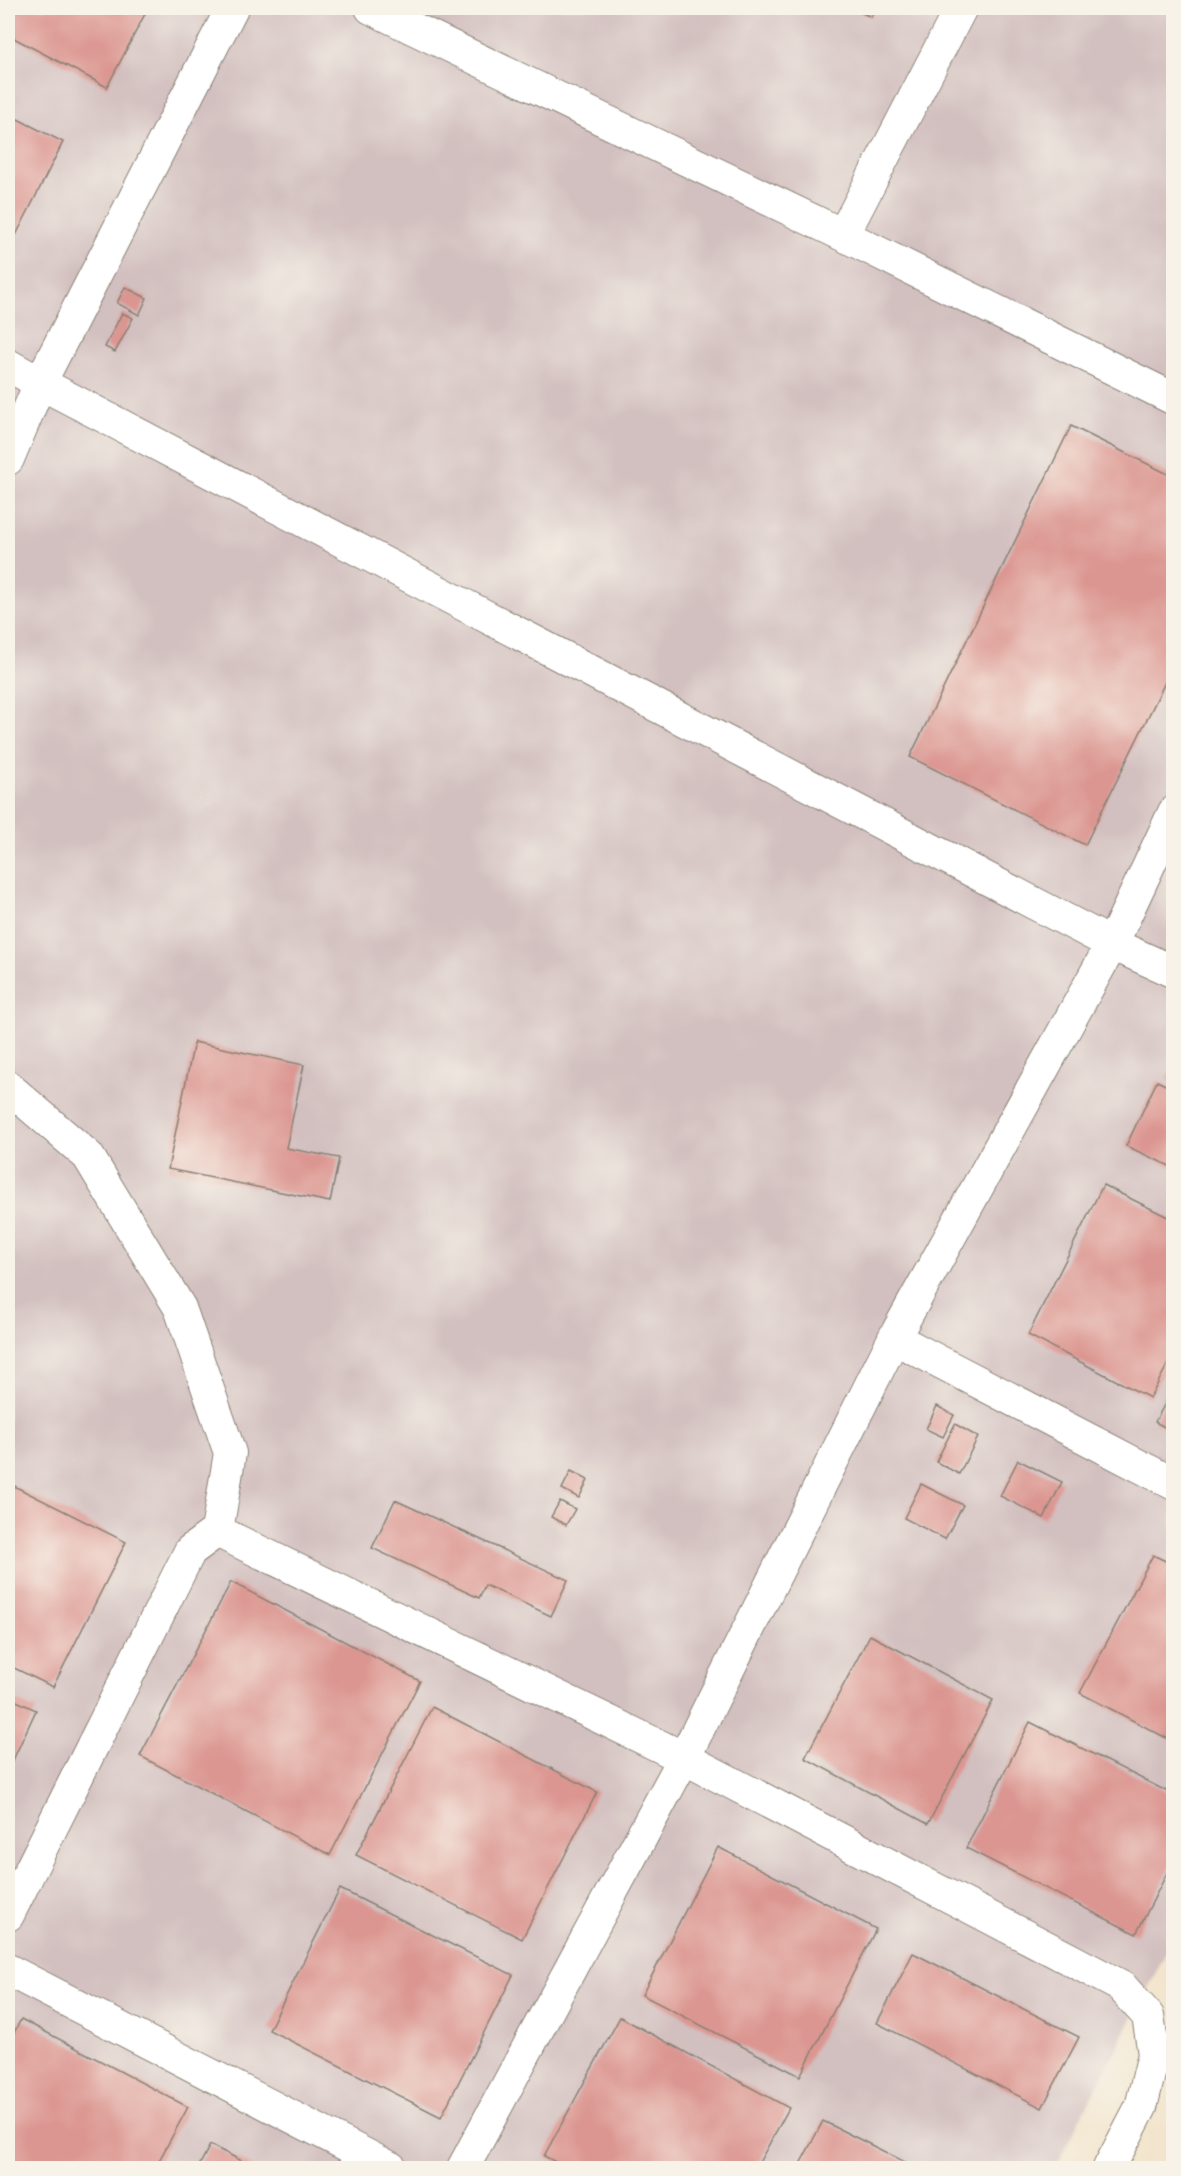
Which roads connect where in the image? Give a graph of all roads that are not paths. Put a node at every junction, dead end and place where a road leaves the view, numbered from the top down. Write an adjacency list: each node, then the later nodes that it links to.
1 (232, 8): 6 (street)
2 (371, 8): 4 (street)
3 (961, 8): 4 (street)
4 (843, 235): 7 (street)
5 (8, 365): 6 (street)
6 (40, 383): 8 (street); 10 (street)
7 (1173, 399)
8 (8, 459)
9 (1173, 812): 10 (street)
10 (1112, 944): 11 (street); 13 (street)
11 (1173, 972)
12 (8, 1087): 15 (street)
13 (894, 1338): 14 (street); 16 (street)
14 (1173, 1484)
15 (218, 1532): 16 (street); 17 (street)
16 (684, 1758): 20 (street); 21 (street)
17 (8, 1915)
18 (8, 1970): 19 (street)
19 (391, 2169)
20 (463, 2169)
21 (1108, 2169)

